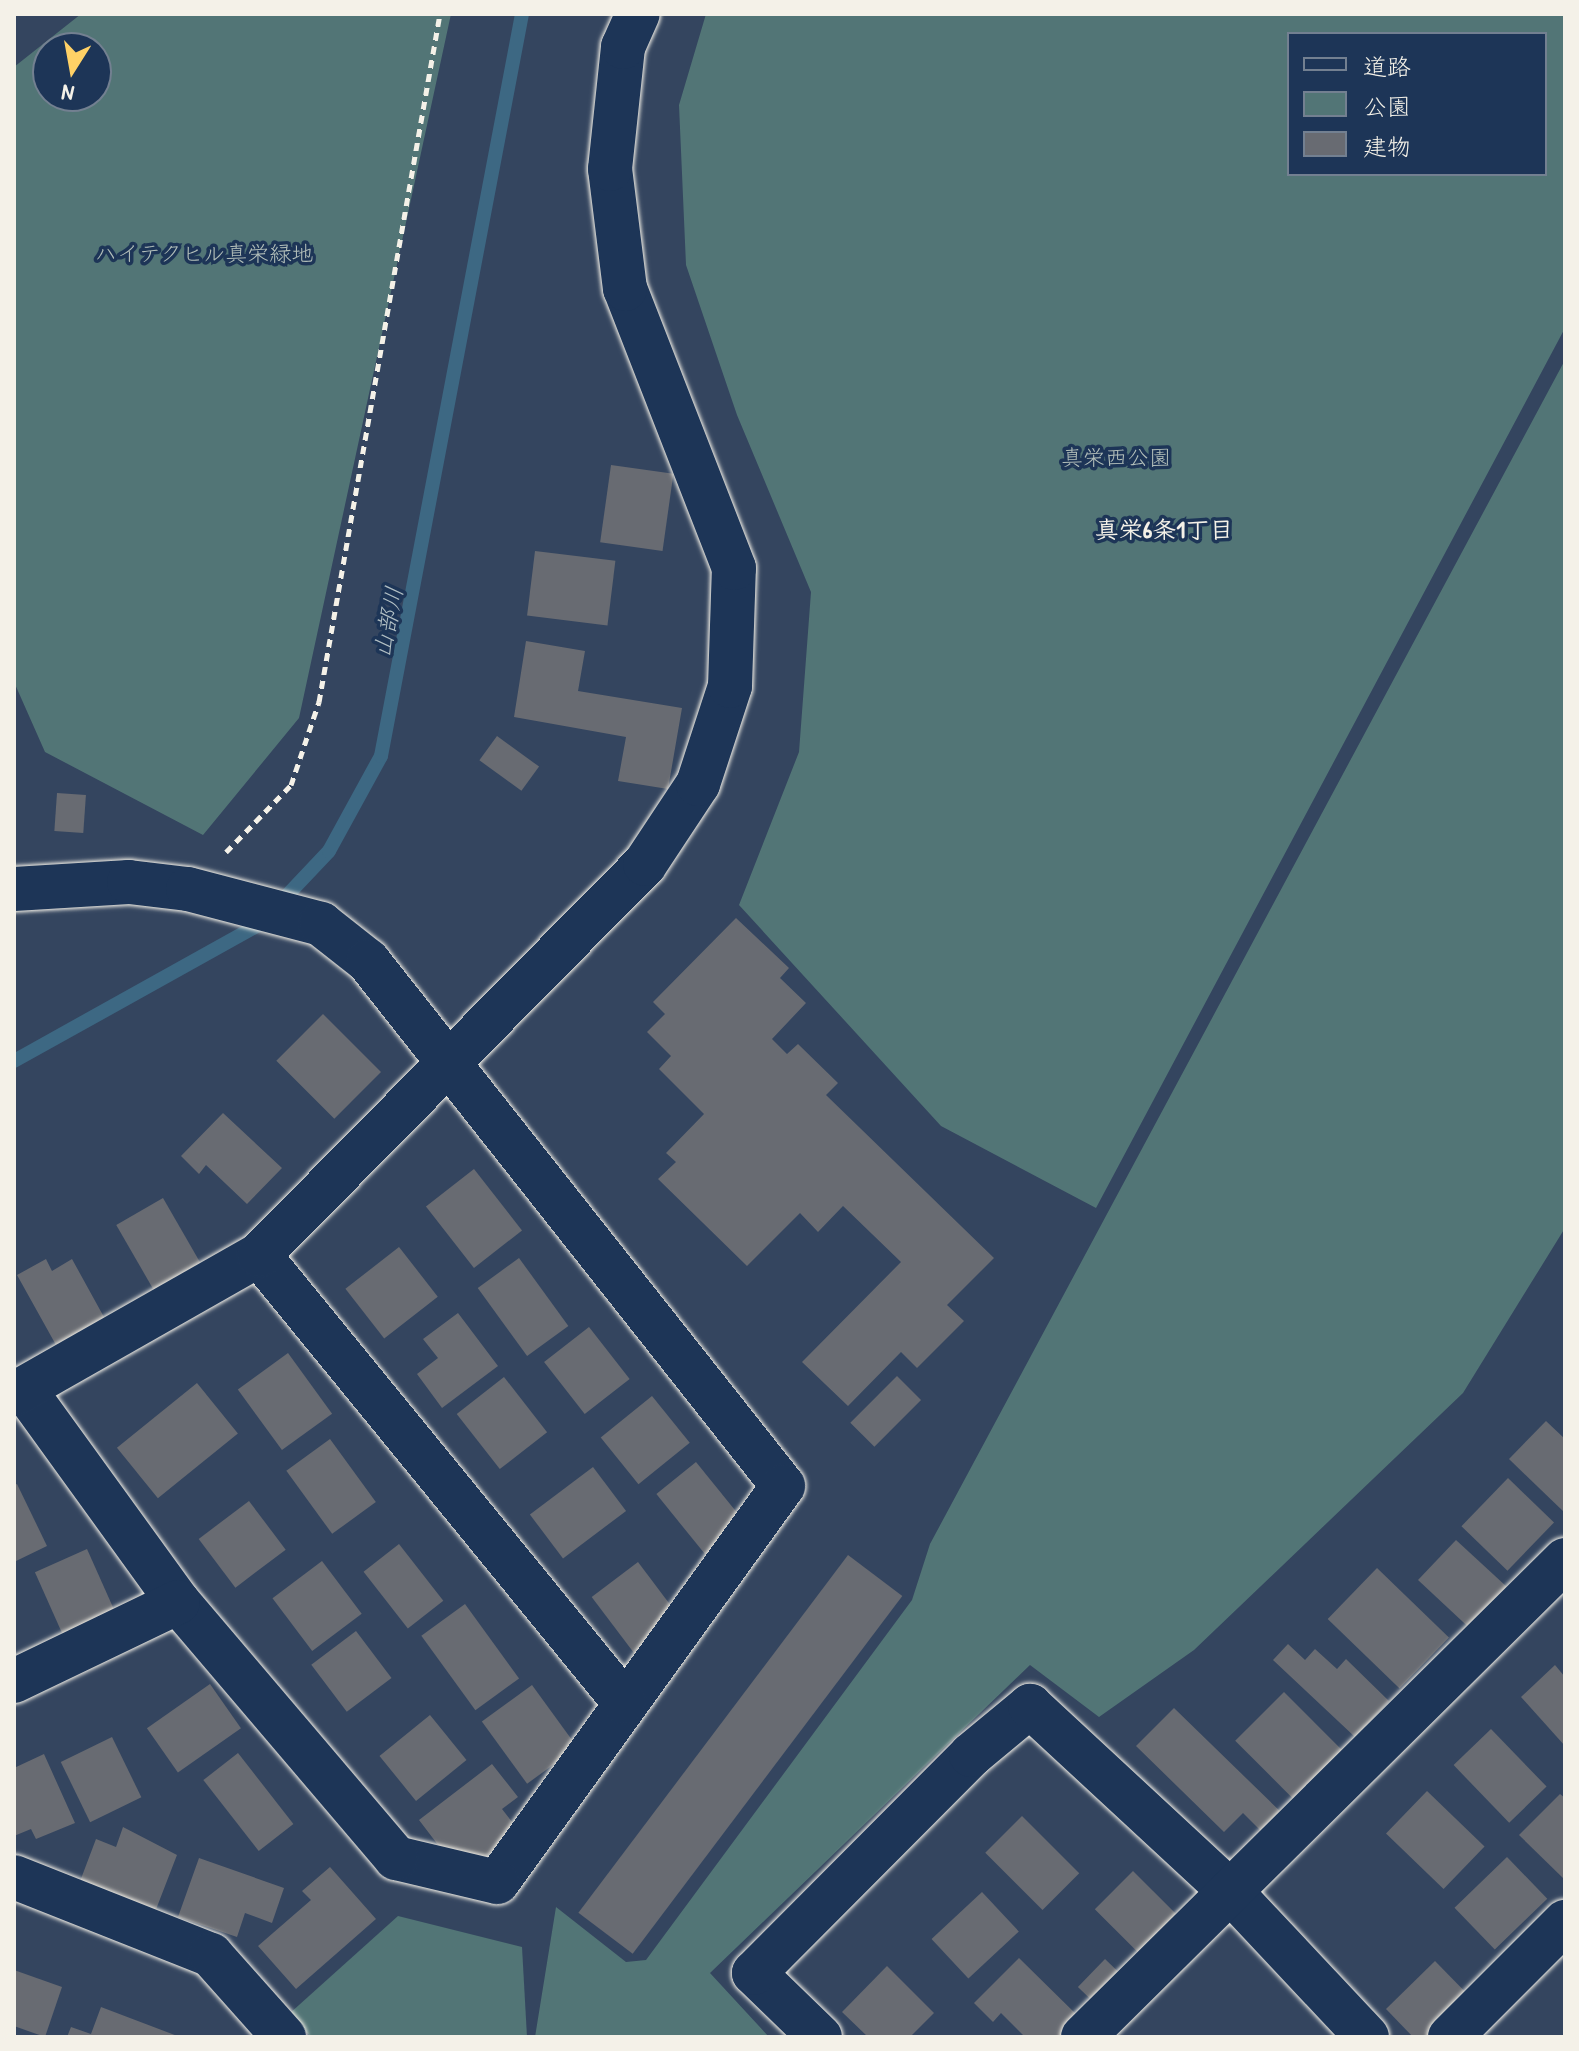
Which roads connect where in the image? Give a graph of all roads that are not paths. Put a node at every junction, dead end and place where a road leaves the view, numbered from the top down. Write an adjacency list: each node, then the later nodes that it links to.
1 (638, 14): 3 (street)
2 (14, 889): 3 (street)
3 (448, 1065): 4 (street); 9 (street)
4 (259, 1255): 5 (street); 9 (street)
5 (19, 1391): 7 (street)
6 (1565, 1560): 11 (street)
7 (178, 1602): 8 (street); 9 (street)
8 (14, 1681)
9 (624, 1702)
10 (14, 1877): 13 (street)
11 (1230, 1891): 14 (street); 15 (street); 16 (street)
12 (1565, 1922): 17 (street)
13 (284, 2037)
14 (820, 2037)
15 (1083, 2037)
16 (1367, 2037)
17 (1450, 2037)

